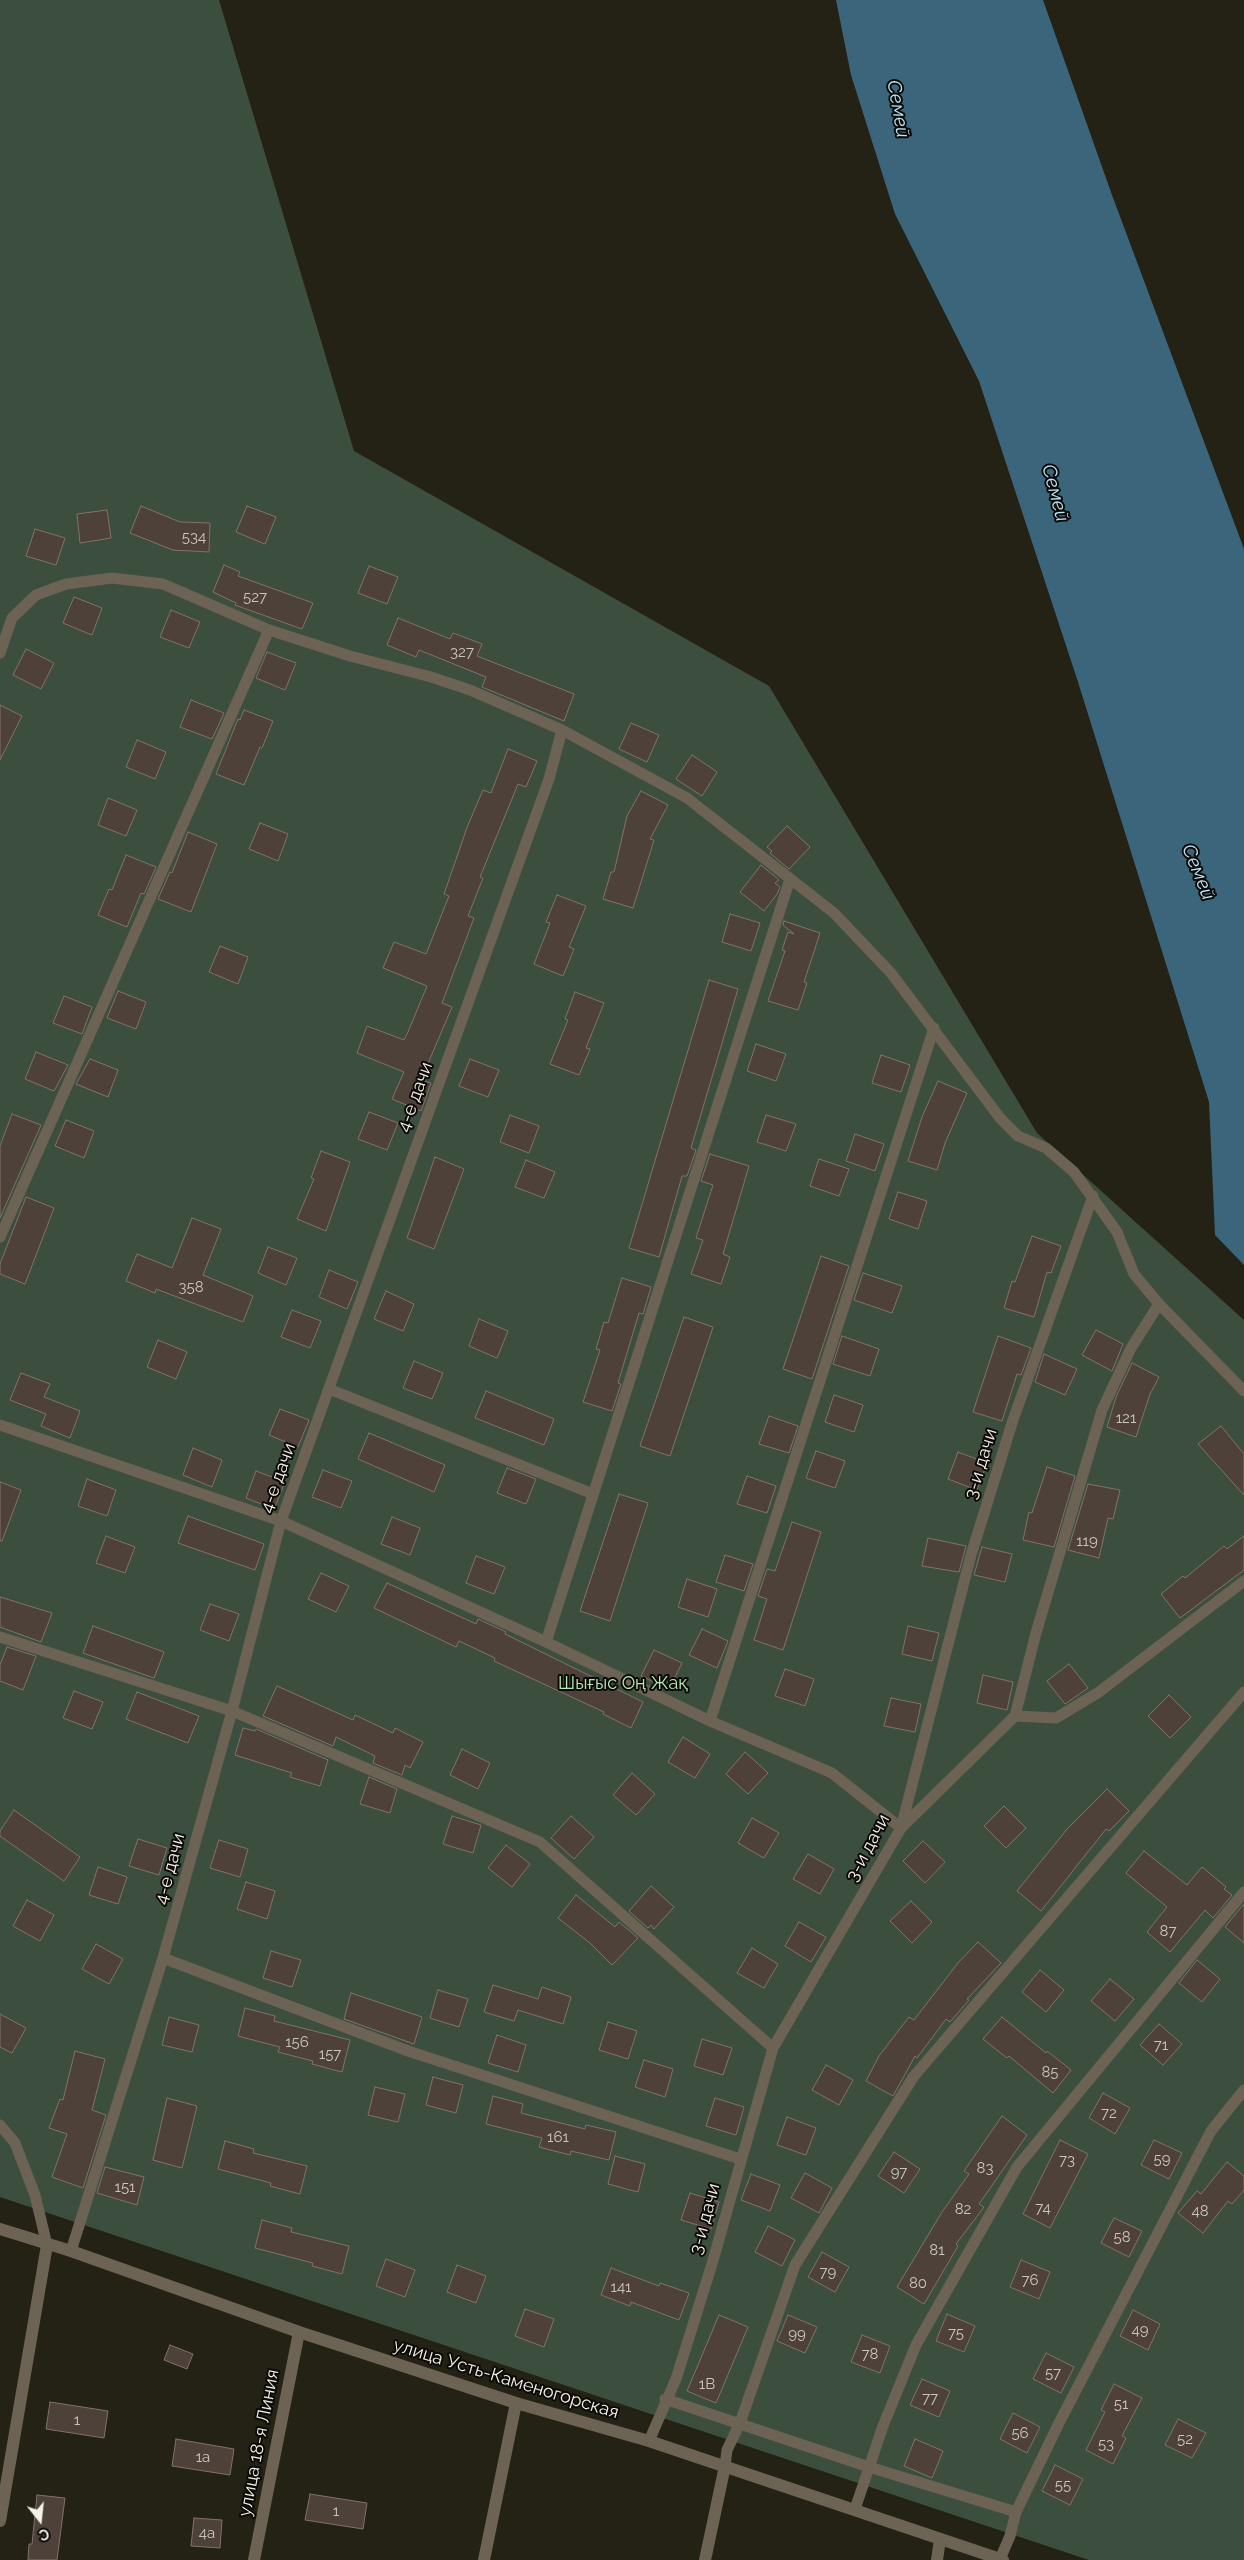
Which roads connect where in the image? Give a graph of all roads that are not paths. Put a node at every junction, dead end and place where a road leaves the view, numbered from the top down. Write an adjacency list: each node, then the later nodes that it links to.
1 (269, 630): 2 (lane); 3 (lane); 7 (lane)
2 (0, 653)
3 (562, 730): 4 (lane); 9 (lane, 4-е дачи)
4 (790, 879): 5 (lane); 12 (lane)
5 (934, 1028): 6 (lane); 20 (lane)
6 (1093, 1196): 8 (lane); 21 (lane, 3-и дачи)
7 (0, 1237)
8 (1159, 1304): 10 (lane); 19 (lane)
9 (329, 1388): 12 (lane); 13 (lane, 4-е дачи)
10 (1244, 1390)
11 (0, 1424): 13 (lane)
12 (593, 1494): 16 (lane)
13 (281, 1521): 16 (lane); 18 (lane, 4-е дачи)
14 (1244, 1581): 19 (lane)
15 (0, 1637): 18 (lane)
16 (546, 1642): 20 (lane)
17 (1244, 1692): 34 (lane)
18 (232, 1711): 23 (lane, 4-е дачи); 24 (lane)
19 (1015, 1716): 21 (lane)
20 (710, 1720): 21 (lane)
21 (901, 1828): 24 (lane, 3-и дачи)
22 (1244, 1892): 37 (lane)
23 (163, 1958): 27 (lane); 30 (lane, 4-е дачи)
24 (773, 2048): 27 (lane, 3-и дачи)
25 (1244, 2090): 40 (lane)
26 (0, 2125): 29 (lane)
27 (740, 2159): 32 (lane, 3-и дачи)
28 (0, 2229): 29 (street, улица Усть-Каменогорская)
29 (47, 2245): 30 (street, улица Усть-Каменогорская); 38 (street)
30 (71, 2251): 31 (street, улица Усть-Каменогорская)
31 (300, 2332): 33 (street, улица Усть-Каменогорская); 43 (street, улица 18-я Линия)
32 (665, 2400): 34 (lane); 35 (lane, 3-и дачи)
33 (516, 2404): 35 (street, улица Усть-Каменогорская); 44 (street)
34 (740, 2423): 36 (lane); 37 (lane)
35 (649, 2441): 36 (street, улица Усть-Каменогорская)
36 (725, 2466): 39 (street, улица Усть-Каменогорская); 45 (street)
37 (869, 2467): 39 (lane); 40 (lane)
38 (3, 2474): 41 (street)
39 (855, 2509): 42 (street, улица Усть-Каменогорская)
40 (1016, 2512): 47 (lane)
41 (0, 2521)
42 (940, 2538): 46 (street); 47 (street, улица Усть-Каменогорская)
43 (254, 2560)
44 (484, 2560)
45 (705, 2560)
46 (937, 2560)
47 (1001, 2560)

